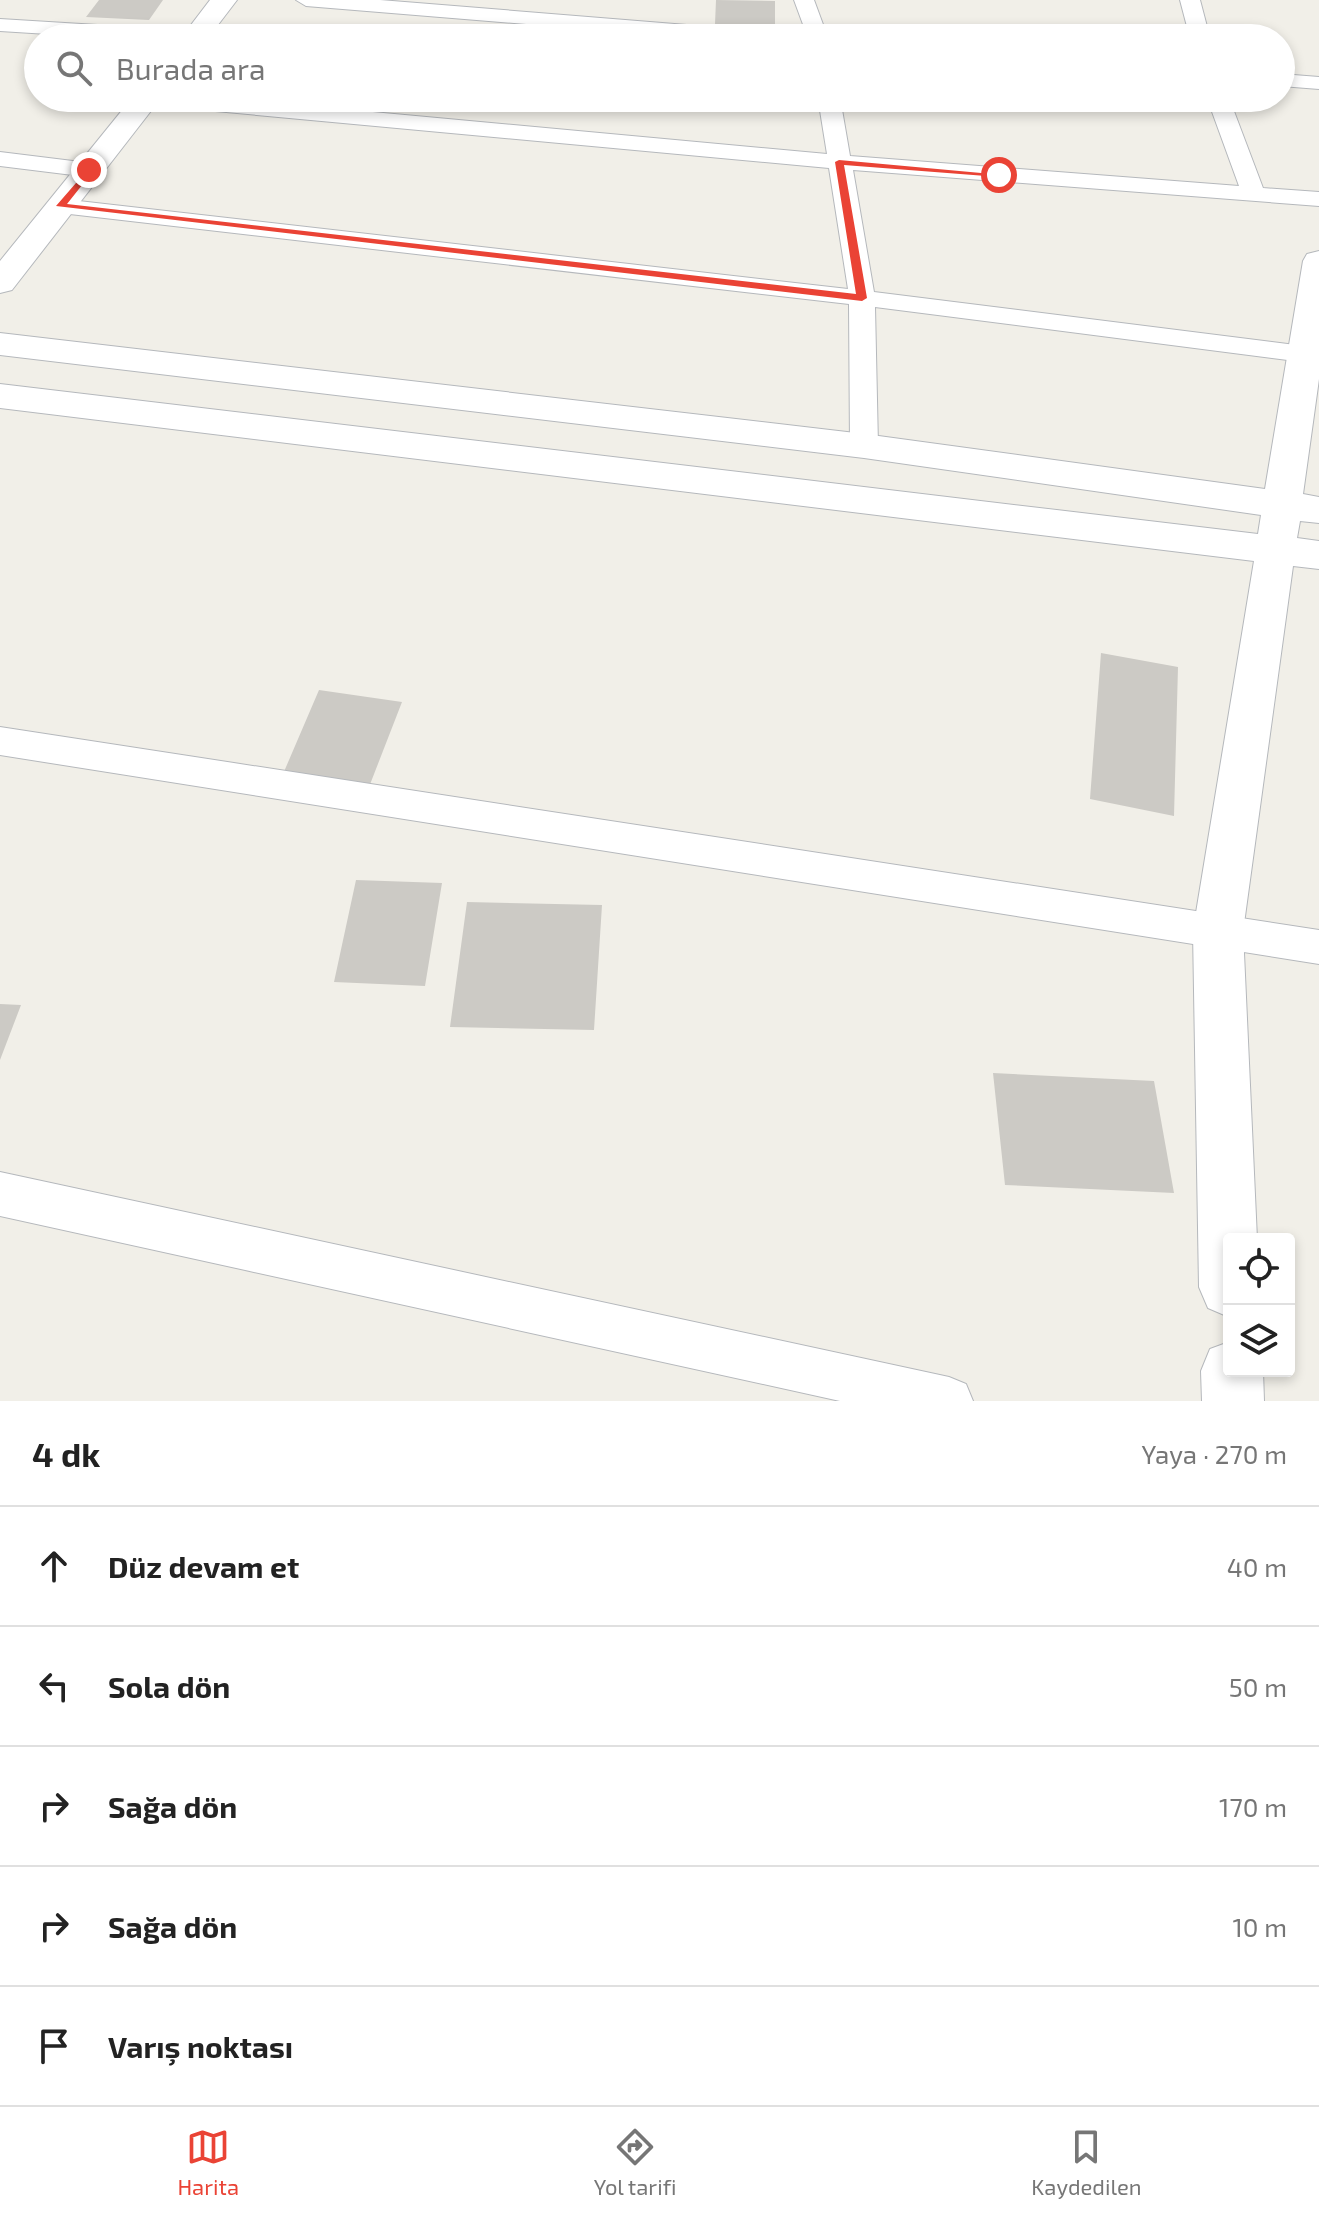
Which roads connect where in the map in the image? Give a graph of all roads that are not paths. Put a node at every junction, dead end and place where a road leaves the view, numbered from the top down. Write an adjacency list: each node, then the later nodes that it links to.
1 (224, 0): 5 (street)
2 (306, 0): 6 (street)
3 (804, 0): 7 (street)
4 (1190, 0): 8 (street)
5 (205, 24)
6 (601, 24)
7 (813, 24)
8 (1196, 24)
9 (0, 25): 10 (street)
10 (24, 26)
11 (1295, 81): 12 (street)
12 (1319, 83)
13 (137, 112): 19 (street)
14 (299, 112): 18 (street)
15 (831, 112): 18 (street)
16 (1223, 112): 20 (street)
17 (0, 159): 19 (street)
18 (839, 162): 20 (street); 25 (street)
19 (89, 170): 22 (street)
20 (1254, 194): 21 (street)
21 (1319, 199)
22 (61, 206): 24 (street); 25 (street)
23 (1319, 261): 27 (street)
24 (0, 283)
25 (862, 298): 27 (street); 29 (street)
26 (0, 344): 29 (street)
27 (1312, 356): 30 (street)
28 (0, 396): 31 (street)
29 (864, 446): 30 (street)
30 (1300, 507): 31 (street)
31 (1274, 549): 32 (street); 34 (street)
32 (1319, 555)
33 (0, 741): 34 (street)
34 (1218, 931): 35 (street); 37 (street)
35 (1319, 947)
36 (0, 1194): 39 (street)
37 (1227, 1233)
38 (1232, 1377): 40 (street)
39 (949, 1401)
40 (1233, 1401)

